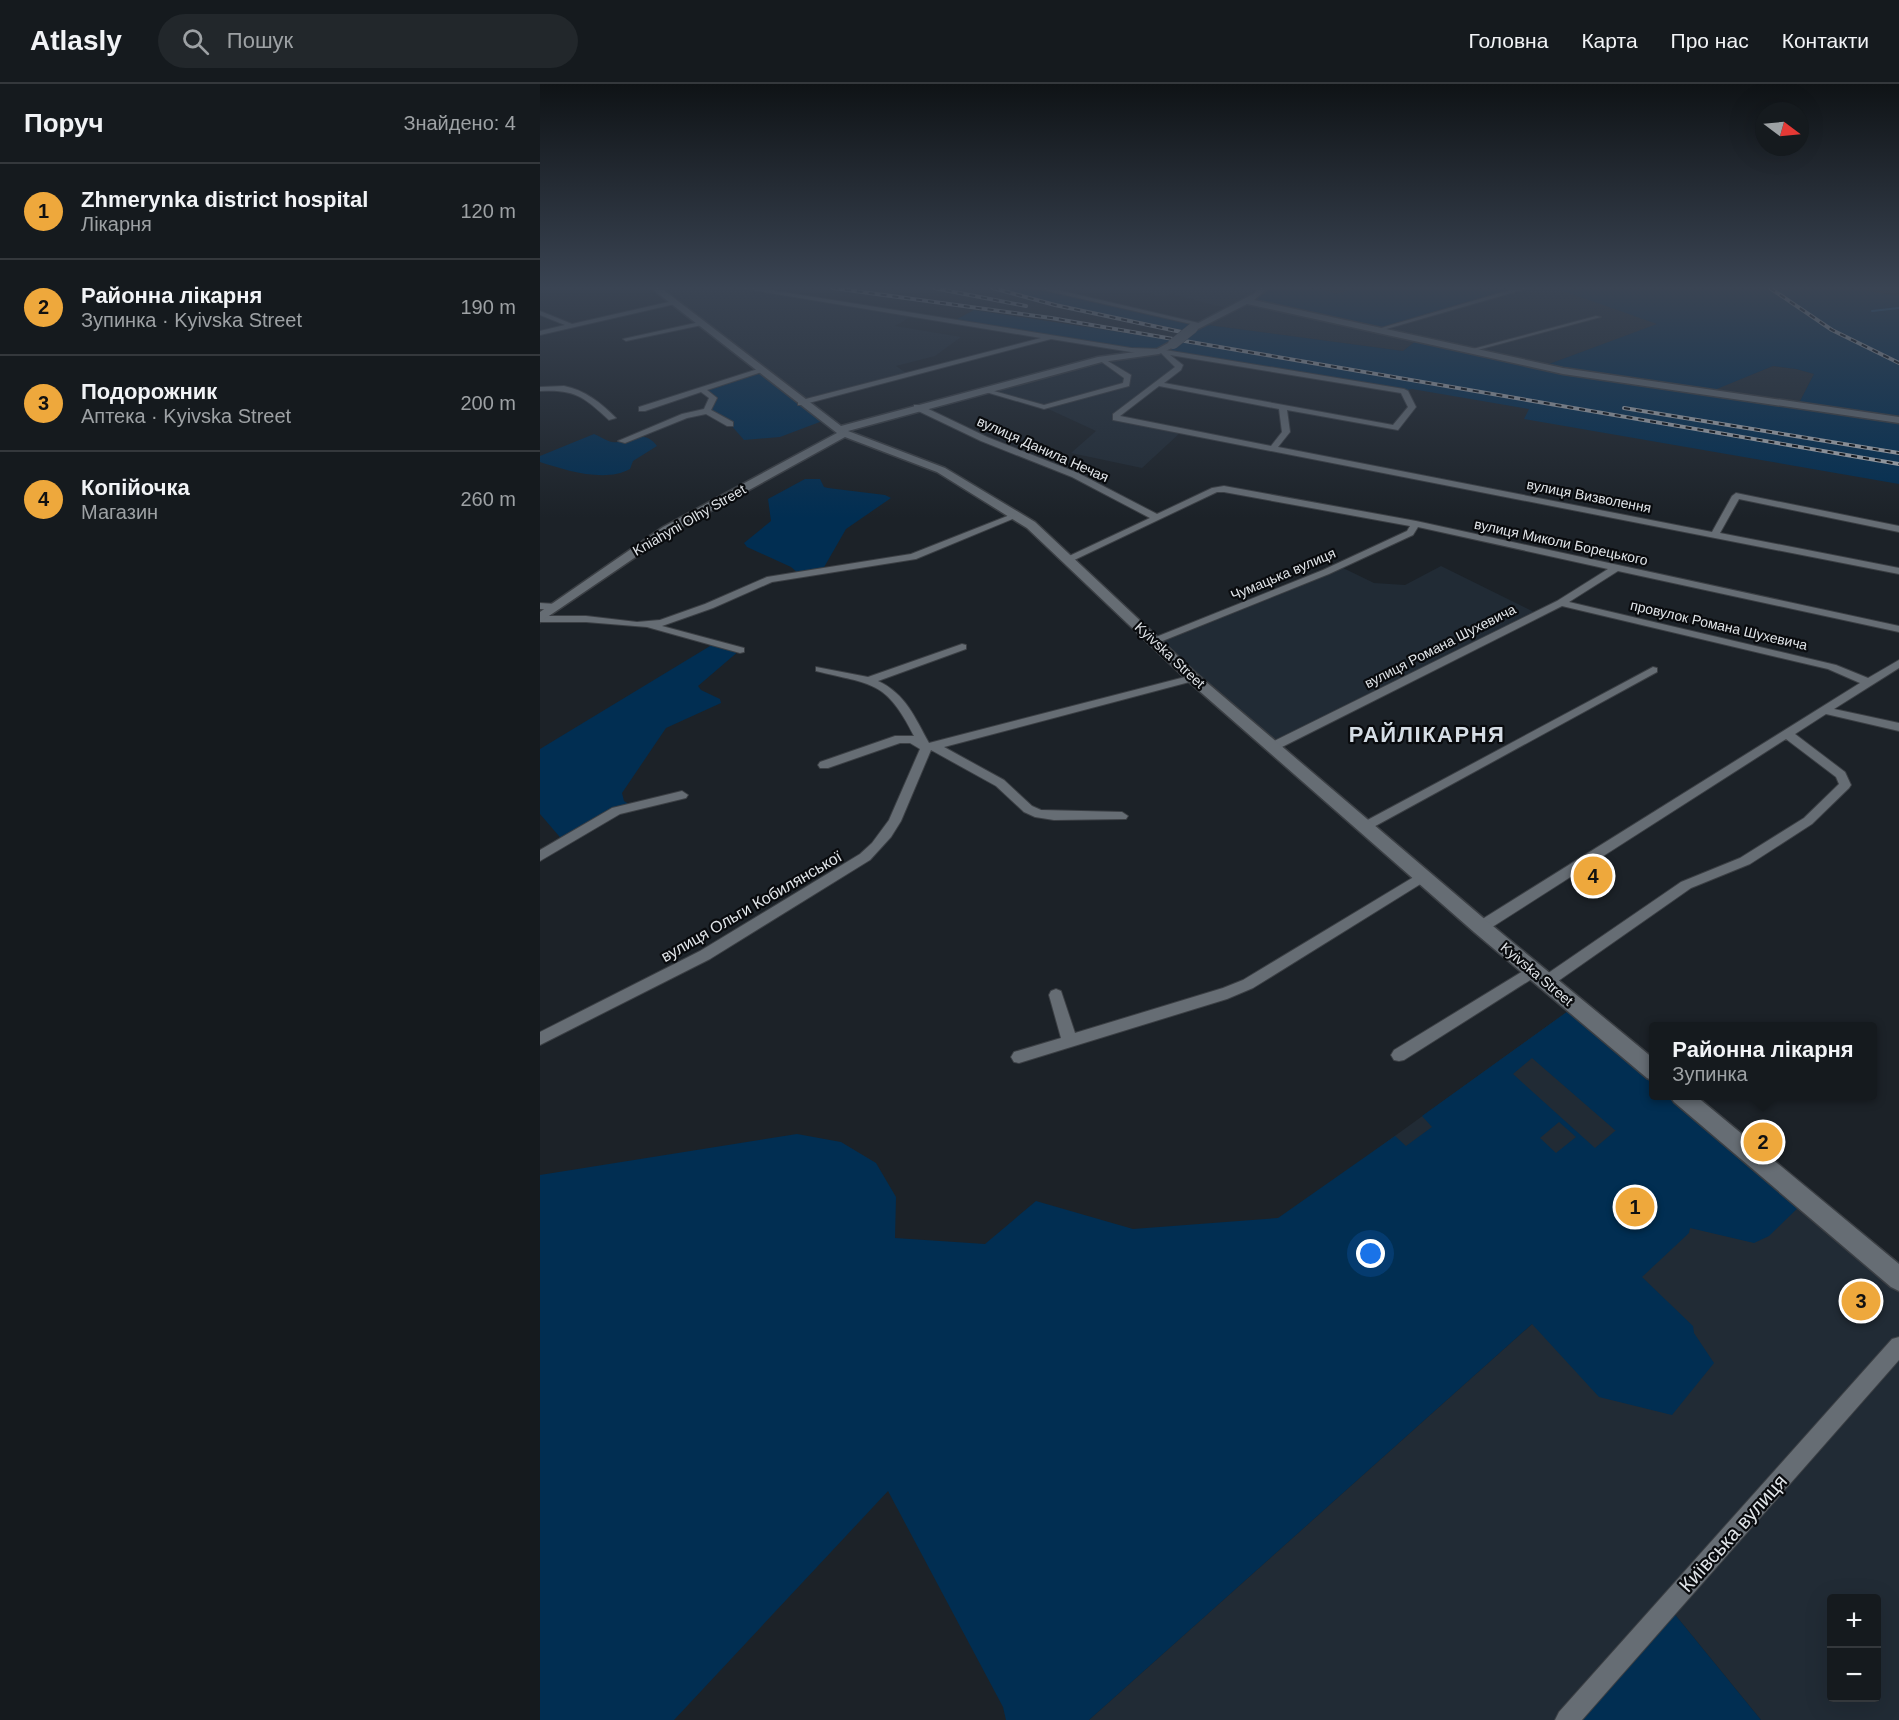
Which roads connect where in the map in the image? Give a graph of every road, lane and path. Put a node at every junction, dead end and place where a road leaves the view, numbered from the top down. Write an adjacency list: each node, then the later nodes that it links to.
1 (752, 364): 8 (street, Kyivska Street)
2 (949, 364): 16 (street)
3 (1081, 364): 14 (street)
4 (1109, 364): 10 (street)
5 (1178, 364): 11 (street, вулиця Визволення)
6 (1241, 364): 18 (street)
7 (1536, 364): 22 (street)
8 (760, 371): 13 (street); 16 (street, Kyivska Street)
9 (540, 383): 12 (street)
10 (1126, 384): 14 (street); 15 (street)
11 (1159, 384): 15 (street, вулиця Визволення); 18 (street)
12 (540, 389): 21 (street)
13 (702, 389): 19 (street); 20 (street)
14 (983, 390): 17 (street)
15 (1148, 392): 26 (street, вулиця Визволення)
16 (801, 403): 24 (street, Kyivska Street)
17 (917, 407): 24 (street); 28 (street, вулиця Данила Нечая)
18 (1283, 408): 26 (street)
19 (642, 409)
20 (707, 411): 23 (street); 25 (street)
21 (612, 418)
22 (1899, 420)
23 (730, 424)
24 (842, 431): 27 (street, Kyivska Street); 37 (street, Kniahyni Olhy Street)
25 (622, 441)
26 (1273, 449): 31 (street, вулиця Визволення)
27 (1018, 516): 32 (street, Kyivska Street); 39 (street)
28 (1157, 518): 29 (street, вулиця Миколи Борецького); 32 (street)
29 (1416, 524): 33 (street, вулиця Миколи Борецького); 41 (street, Чумацька вулиця)
30 (1899, 529): 31 (street)
31 (1715, 535): 34 (street, вулиця Визволення)
32 (1070, 559): 41 (street, Kyivska Street)
33 (1617, 567): 35 (street, вулиця Романа Шухевича); 40 (street, вулиця Миколи Борецького)
34 (1899, 571)
35 (1560, 603): 49 (street, провулок Романа Шухевича); 54 (street, вулиця Романа Шухевича)
36 (540, 606): 37 (street)
37 (556, 606): 38 (street, Kniahyni Olhy Street)
38 (540, 619): 39 (street, Kniahyni Olhy Street)
39 (646, 625): 43 (street)
40 (1899, 629)
41 (1155, 641): 47 (street, Kyivska Street)
42 (962, 647): 48 (street)
43 (741, 650)
44 (1899, 663): 49 (street)
45 (820, 669): 48 (street)
46 (1653, 670): 58 (street)
47 (1193, 678): 53 (street); 54 (street, Kyivska Street)
48 (867, 681): 53 (street)
49 (1868, 682): 50 (street)
50 (1824, 710): 51 (street); 52 (street)
51 (1899, 727)
52 (1787, 734): 61 (street); 63 (street)
53 (930, 747): 55 (street); 57 (street); 65 (street, вулиця Ольги Кобилянської)
54 (1272, 747): 58 (street, Kyivska Street)
55 (824, 765)
56 (682, 795): 59 (street)
57 (1122, 816)
58 (1364, 827): 60 (street, Kyivska Street)
59 (540, 856)
60 (1422, 877): 61 (street, Kyivska Street); 66 (street)
61 (1480, 927): 62 (street, Kyivska Street)
62 (1533, 971): 63 (street, Kyivska Street); 67 (street)
63 (1546, 982): 69 (street, Kyivska Street)
64 (1056, 995): 66 (street)
65 (540, 1039)
66 (1070, 1041): 68 (street)
67 (1399, 1055)
68 (1019, 1056)
69 (1649, 1069)
70 (1687, 1100): 71 (street)
71 (1899, 1279)
72 (1899, 1346): 73 (street, Київська вулиця)
73 (1566, 1720)

